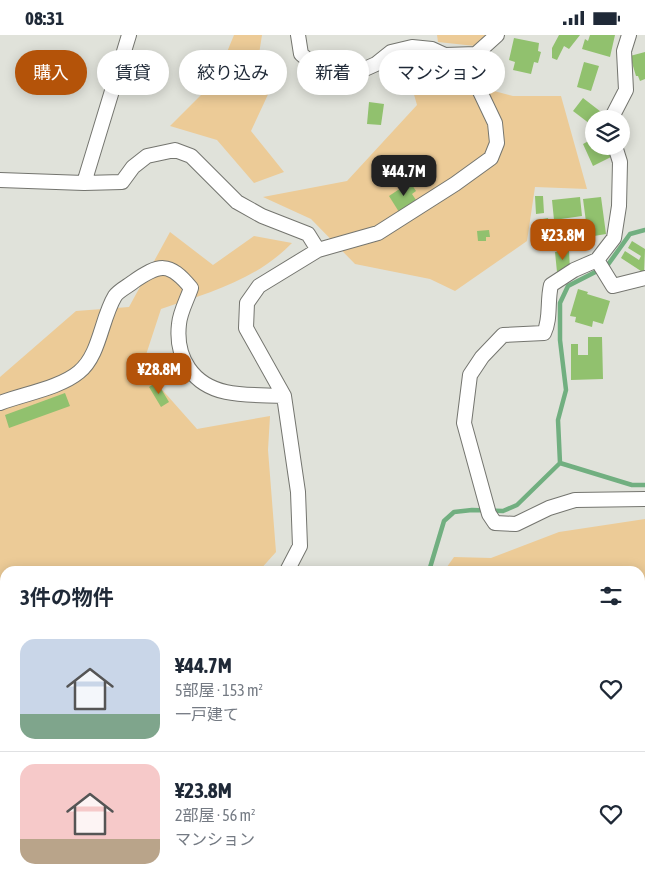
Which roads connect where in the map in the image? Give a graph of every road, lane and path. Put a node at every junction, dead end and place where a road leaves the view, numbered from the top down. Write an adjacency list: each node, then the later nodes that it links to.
1 (129, 35): 13 (street)
2 (298, 35): 8 (street)
3 (497, 35): 7 (street)
4 (629, 35): 10 (street)
5 (399, 50): 6 (street)
6 (434, 50)
7 (480, 50)
8 (379, 62)
9 (482, 95): 14 (street)
10 (616, 110)
11 (618, 155): 15 (street)
12 (0, 180): 13 (street)
13 (84, 183): 14 (street)
14 (318, 250): 17 (street)
15 (597, 260): 16 (street); 19 (street)
16 (645, 278)
17 (284, 396): 18 (street); 20 (street)
18 (0, 403)
19 (645, 499)
20 (290, 566)

